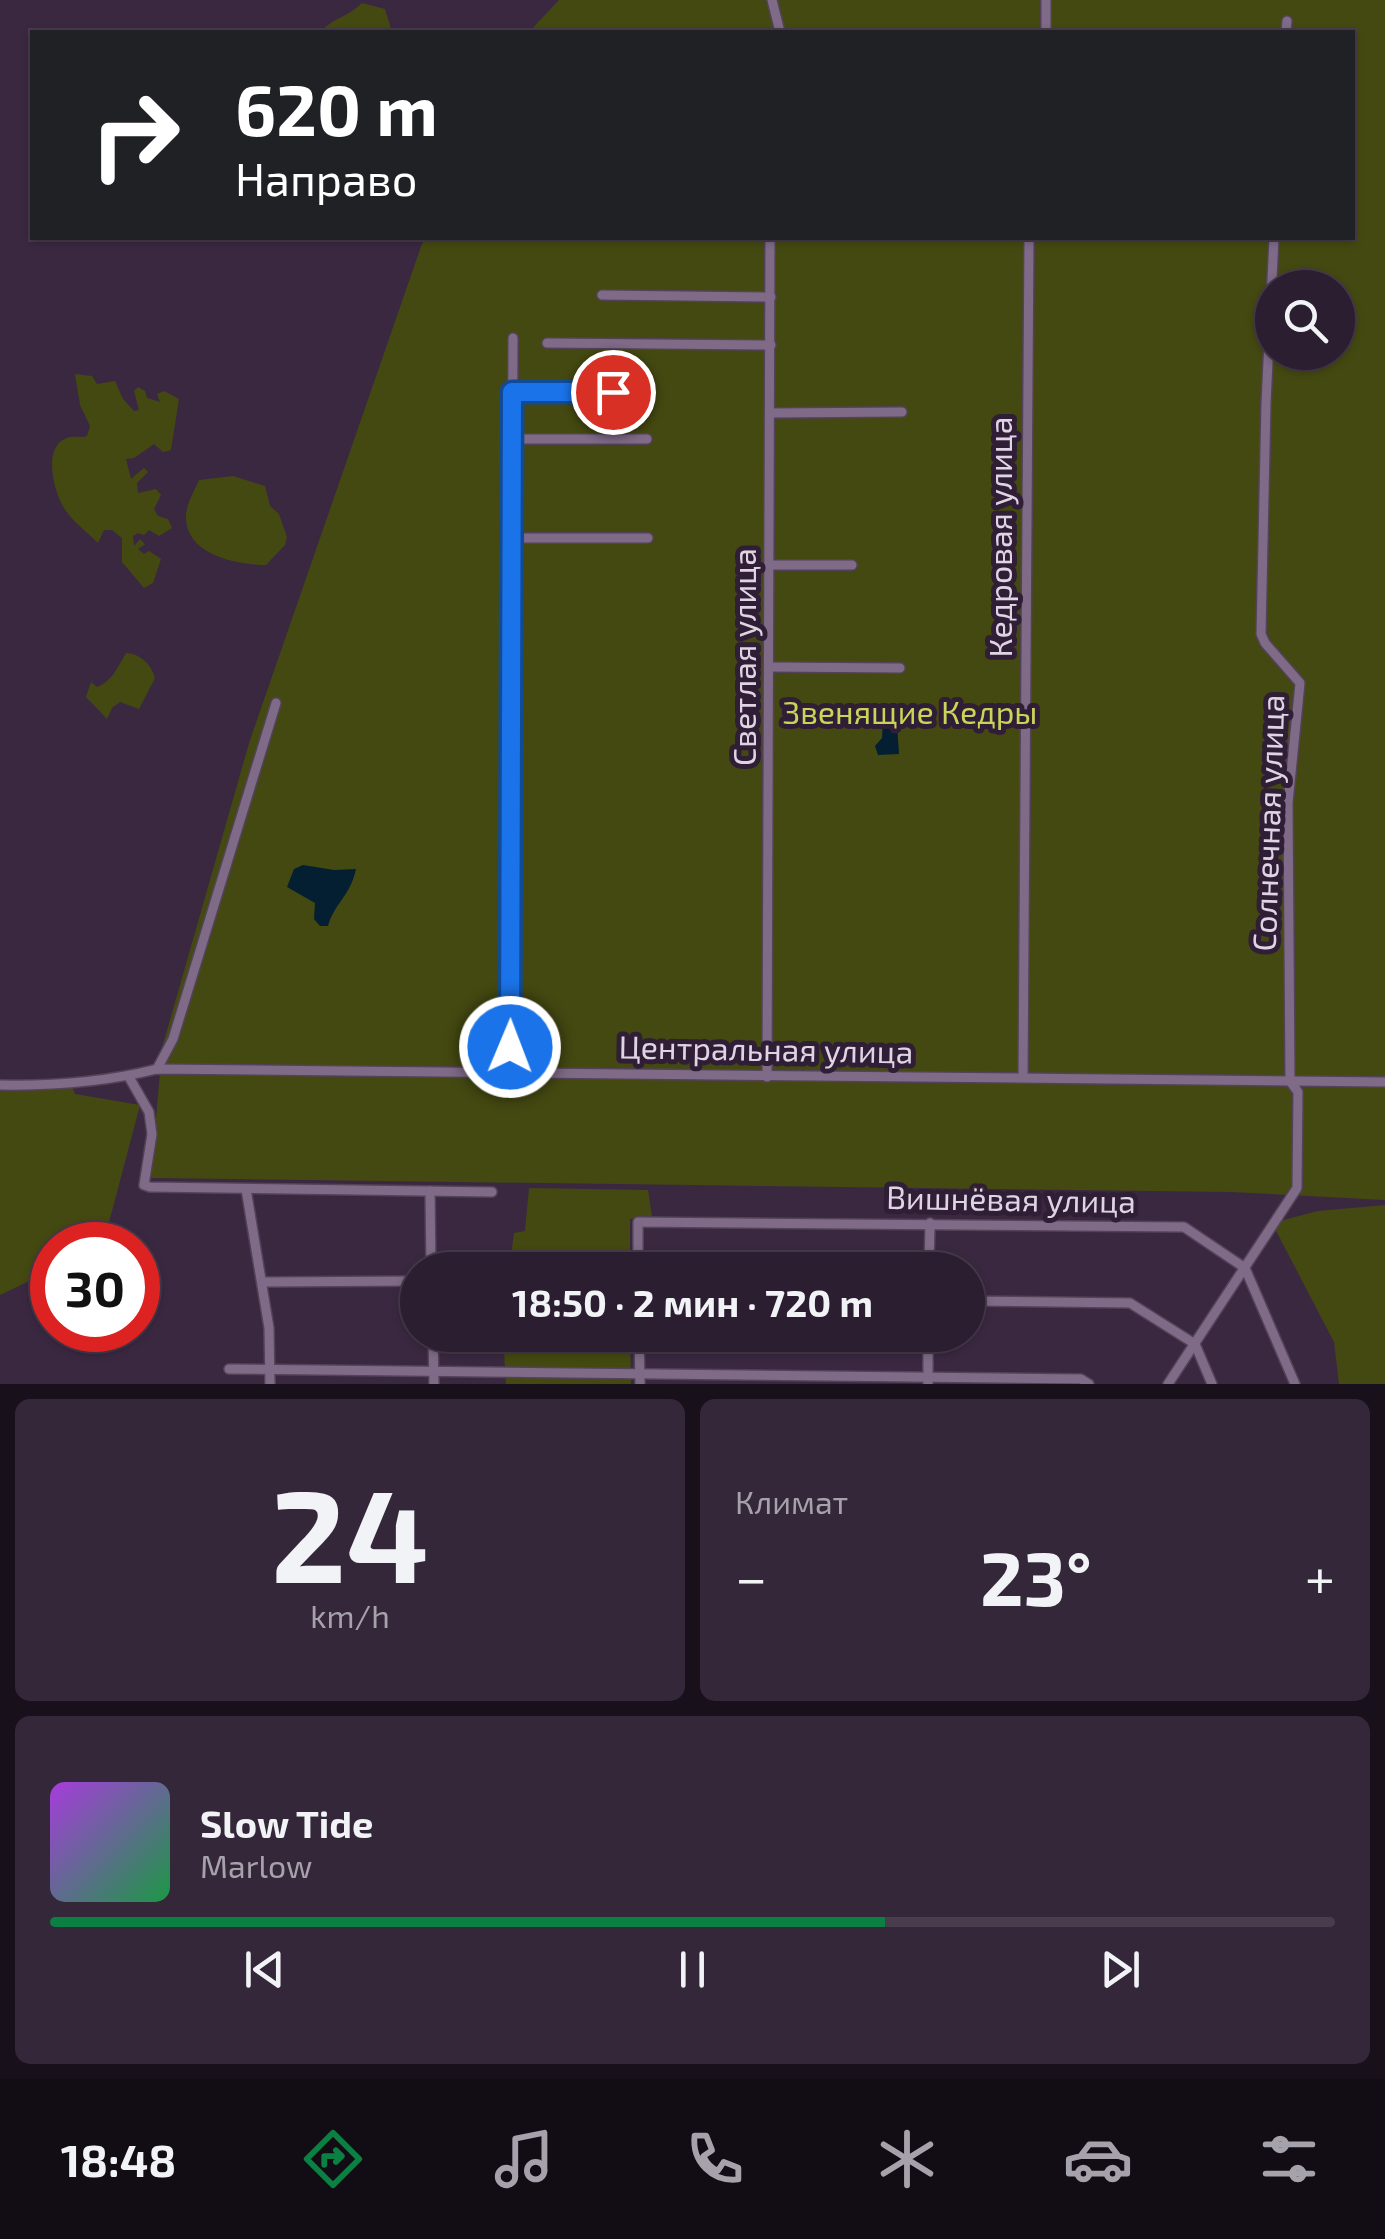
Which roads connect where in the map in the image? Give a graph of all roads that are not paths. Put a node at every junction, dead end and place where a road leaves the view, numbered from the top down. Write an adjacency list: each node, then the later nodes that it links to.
1 (772, 0): 3 (street)
2 (1046, 0): 4 (street)
3 (780, 30)
4 (1046, 30)
5 (770, 240): 9 (street, Светлая улица)
6 (1030, 240): 30 (street, Кедровая улица)
7 (1274, 240): 31 (street, Солнечная улица)
8 (602, 294): 9 (street)
9 (771, 297): 12 (street, Светлая улица)
10 (513, 338): 13 (street)
11 (546, 343): 12 (street)
12 (770, 345): 16 (street, Светлая улица)
13 (512, 392): 14 (street); 17 (street)
14 (647, 392)
15 (902, 412): 16 (street)
16 (772, 413): 21 (street, Светлая улица)
17 (513, 439): 18 (street); 19 (street)
18 (647, 439)
19 (512, 538): 20 (street); 27 (street)
20 (648, 538)
21 (770, 565): 22 (street); 23 (street, Светлая улица)
22 (852, 565)
23 (770, 667): 24 (street); 28 (street, Светлая улица)
24 (900, 668)
25 (276, 703): 26 (street)
26 (152, 1071): 27 (street, Центральная улица); 29 (street, Центральная улица)
27 (513, 1072): 28 (street, Центральная улица)
28 (767, 1077): 30 (street, Центральная улица)
29 (129, 1078): 33 (street, Центральная улица); 34 (street)
30 (1023, 1078): 31 (street, Центральная улица)
31 (1290, 1080): 32 (street, Центральная улица); 41 (street, Солнечная улица)
32 (1385, 1082)
33 (0, 1085)
34 (246, 1188): 35 (street); 43 (street)
35 (430, 1191): 36 (street); 38 (street)
36 (492, 1192)
37 (930, 1223): 39 (street, Вишнёвая улица); 40 (street); 41 (street, Вишнёвая улица)
38 (431, 1252)
39 (638, 1252)
40 (929, 1252)
41 (1244, 1268): 45 (street, Солнечная улица); 59 (street)
42 (400, 1281): 43 (street)
43 (263, 1282): 50 (street)
44 (985, 1301): 45 (street)
45 (1195, 1344): 57 (street, Солнечная улица); 58 (street)
46 (433, 1352): 51 (street)
47 (639, 1352): 52 (street)
48 (928, 1352): 53 (street)
49 (229, 1369): 50 (street)
50 (270, 1370): 51 (street); 54 (street)
51 (434, 1372): 52 (street); 55 (street)
52 (640, 1379): 53 (street)
53 (928, 1380): 56 (street)
54 (270, 1384)
55 (434, 1384)
56 (1088, 1384)
57 (1168, 1384)
58 (1212, 1384)
59 (1295, 1384)

